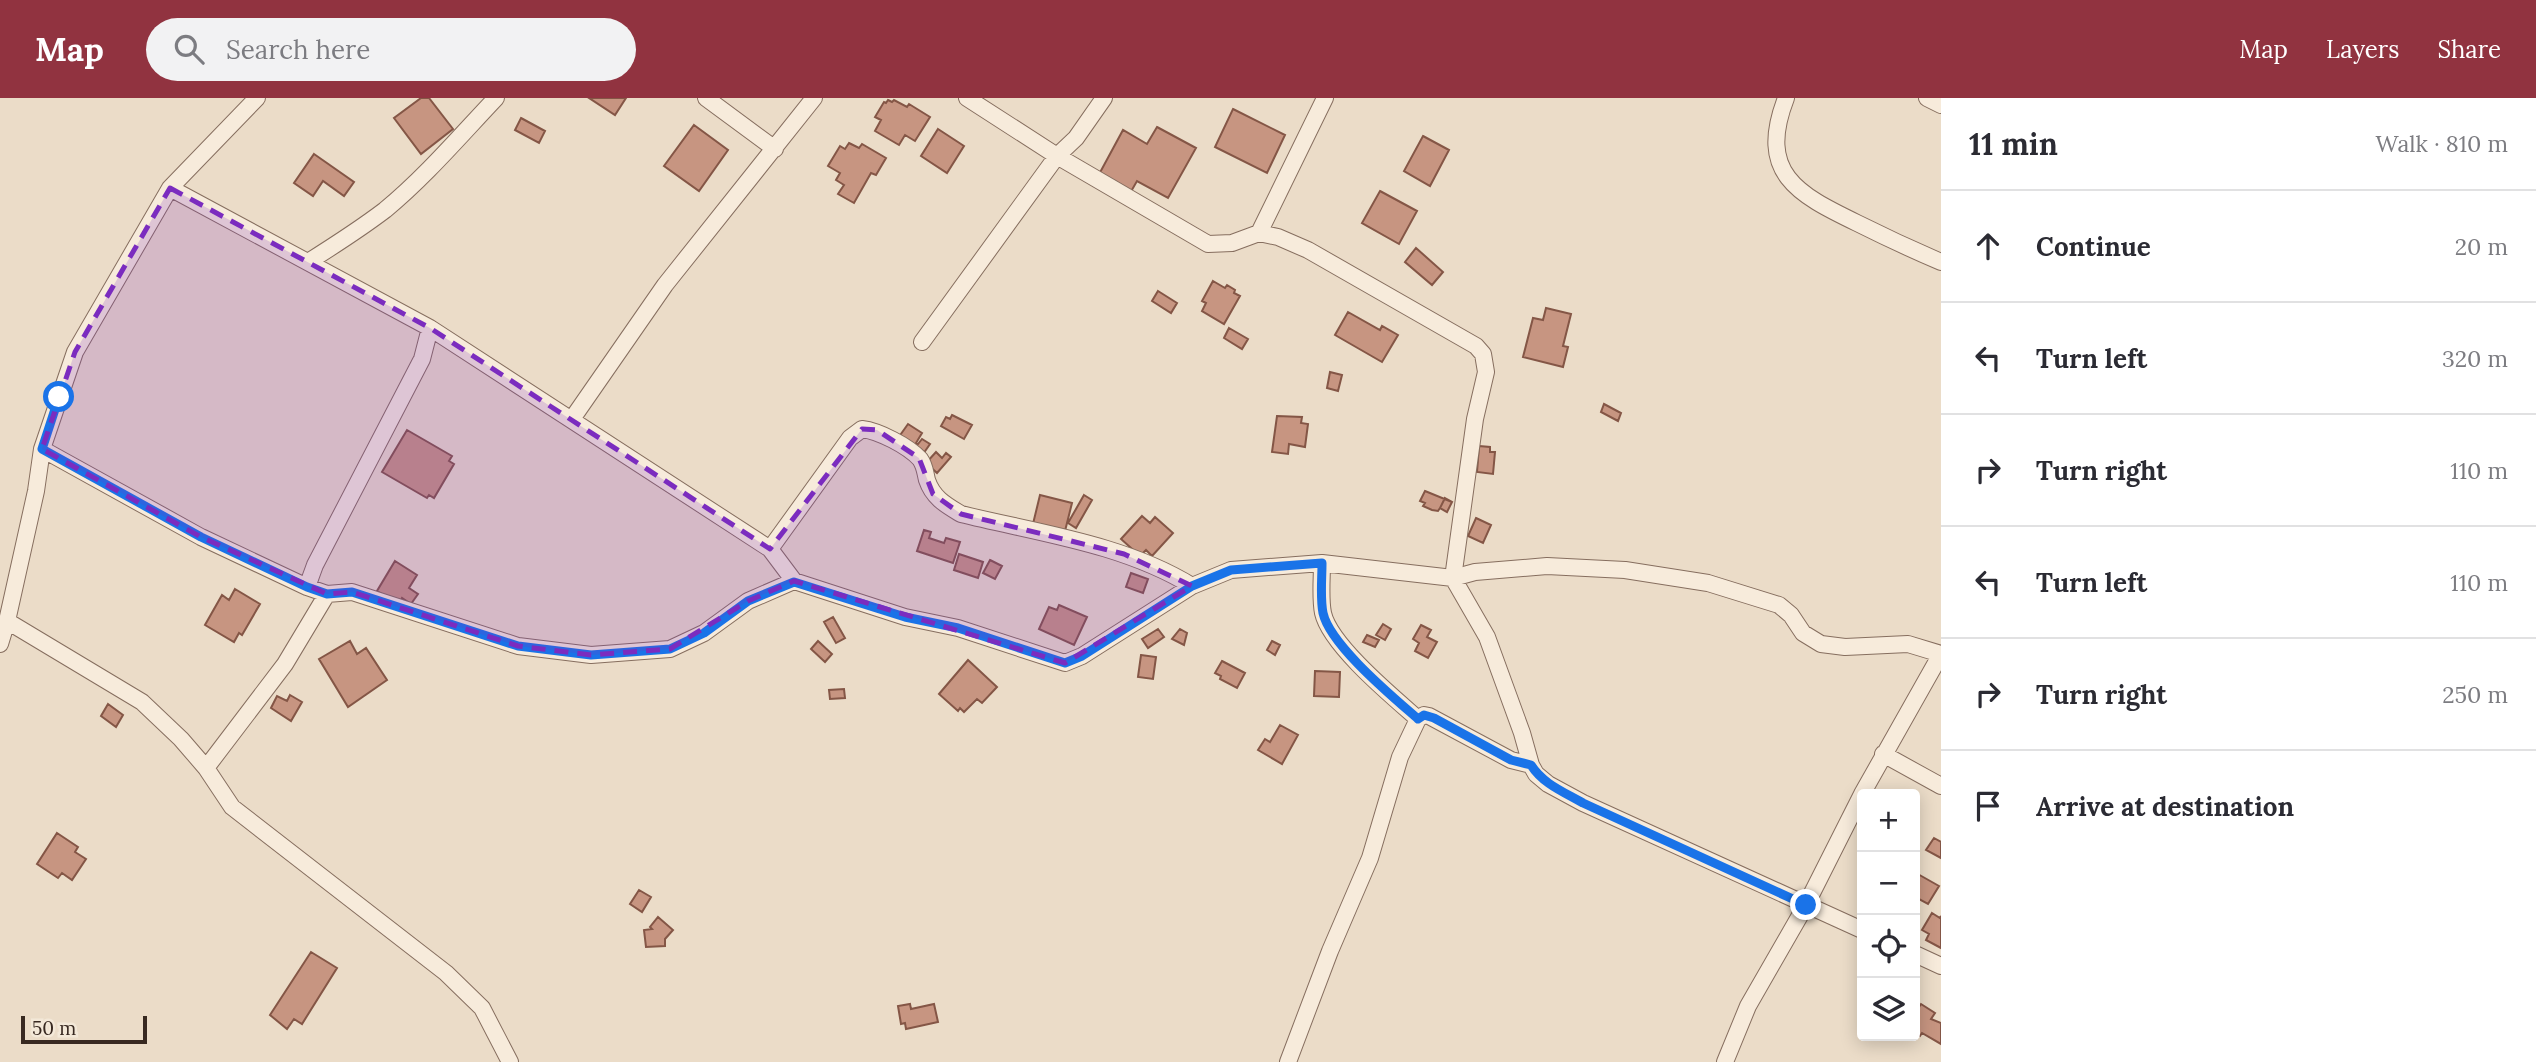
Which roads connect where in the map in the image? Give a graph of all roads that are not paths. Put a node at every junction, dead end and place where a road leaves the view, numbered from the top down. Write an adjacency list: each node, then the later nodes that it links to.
1 (257, 98): 13 (street)
2 (496, 98): 15 (street)
3 (706, 98): 11 (street)
4 (814, 98): 11 (street)
5 (967, 98): 12 (street)
6 (1104, 98): 12 (street)
7 (1325, 98): 14 (street)
8 (1786, 98): 16 (street)
9 (1927, 98): 10 (street)
10 (1941, 105)
11 (775, 149): 19 (street)
12 (1057, 156): 14 (street); 18 (street)
13 (170, 188): 15 (street); 20 (street)
14 (1259, 233): 23 (street)
15 (308, 262): 17 (street)
16 (1941, 262)
17 (430, 328): 19 (street); 26 (street)
18 (922, 342)
19 (572, 419): 21 (street)
20 (42, 449): 26 (street); 28 (street)
21 (770, 549): 24 (street); 25 (street)
22 (1322, 563): 23 (street); 25 (street); 30 (street)
23 (1453, 578): 31 (street); 32 (street)
24 (794, 582): 25 (street); 27 (street)
25 (1192, 586)
26 (307, 587): 27 (street)
27 (327, 594): 33 (street)
28 (7, 621): 29 (street); 33 (street)
29 (0, 644)
30 (1418, 719): 32 (street); 42 (street)
31 (1883, 754): 34 (street); 35 (street)
32 (1531, 765): 37 (street)
33 (205, 768): 41 (street)
34 (1941, 786)
35 (1865, 789)
36 (1857, 804): 37 (street)
37 (1806, 905): 38 (street); 43 (street)
38 (1857, 928)
39 (1920, 956): 40 (street)
40 (1941, 966)
41 (510, 1062)
42 (1288, 1062)
43 (1725, 1062)

